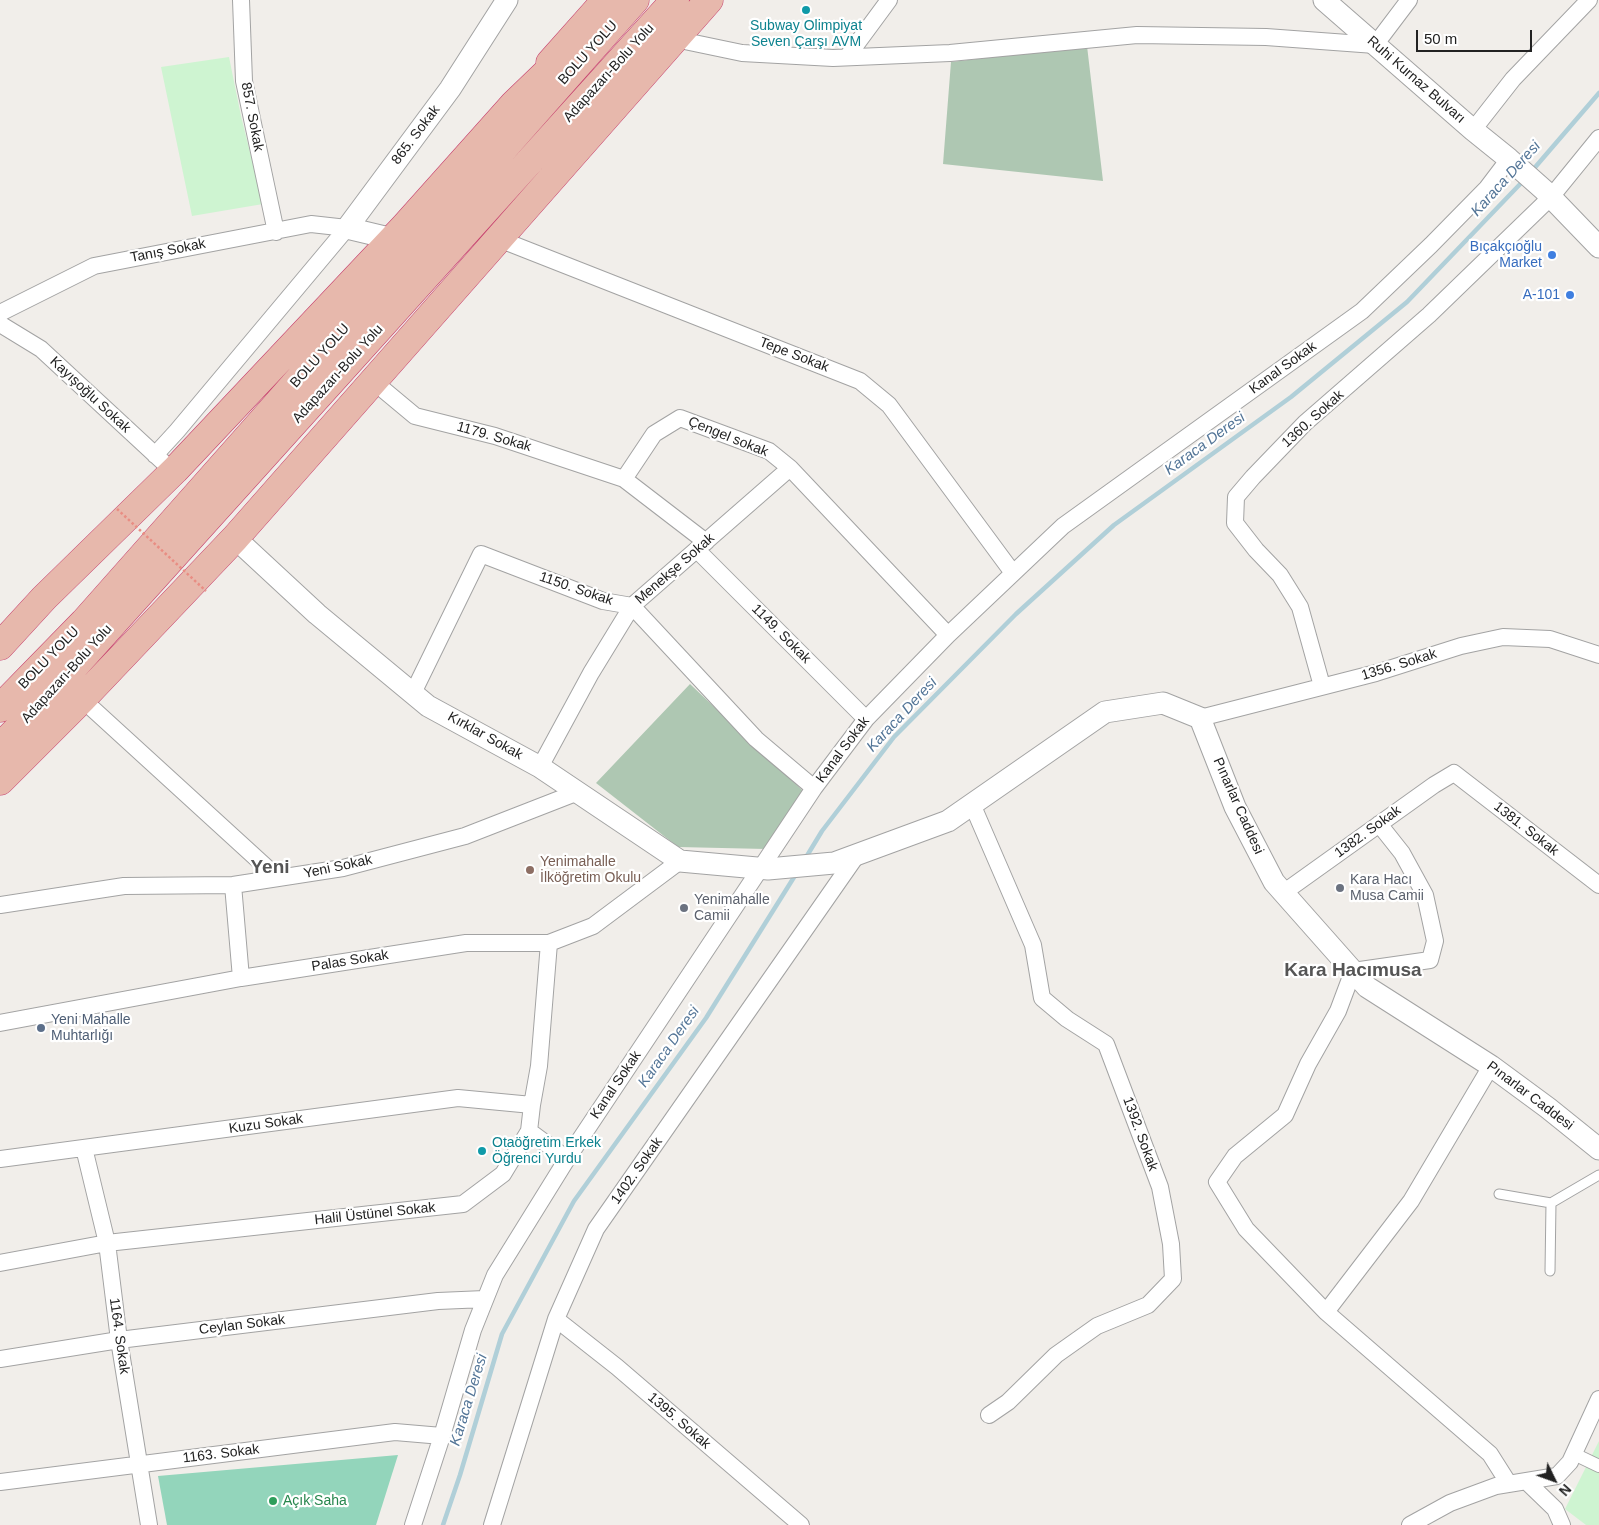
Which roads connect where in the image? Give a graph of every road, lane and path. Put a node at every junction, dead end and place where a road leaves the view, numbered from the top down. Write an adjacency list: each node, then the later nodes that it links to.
1 (241, 0): 23 (street, 857. Sokak)
2 (507, 0): 22 (street, 865. Sokak)
3 (606, 0): 19 (highway)
4 (624, 0): 19 (highway)
5 (635, 0): 45 (highway, BOLU YOLU)
6 (675, 0): 48 (highway, Adapazarı-Bolu Yolu)
7 (679, 0): 18 (highway)
8 (709, 0): 13 (highway)
9 (888, 0): 15 (street)
10 (1324, 0): 14 (street, Ruhi Kurnaz Bulvarı)
11 (1409, 0): 14 (street)
12 (1588, 0): 16 (street)
13 (675, 39): 15 (street); 18 (highway)
14 (1375, 45): 15 (street); 16 (street, Ruhi Kurnaz Bulvarı)
15 (847, 57)
16 (1472, 130): 20 (street, Ruhi Kurnaz Bulvarı)
17 (1599, 138): 21 (street, 1360. Sokak)
18 (574, 154): 25 (highway)
19 (466, 158): 24 (highway)
20 (1509, 159): 21 (street, Ruhi Kurnaz Bulvarı); 36 (street, Kanal Sokak)
21 (1547, 193): 26 (street); 42 (street, 1360. Sokak)
22 (346, 228): 23 (street, Tanış Sokak); 24 (street); 30 (street)
23 (276, 232): 27 (street, Tanış Sokak)
24 (393, 238): 30 (highway)
25 (499, 239): 29 (highway); 36 (street, Tepe Sokak)
26 (1599, 247)
27 (0, 313)
28 (0, 324): 30 (street, Kayışoğlu Sokak)
29 (373, 381): 32 (street, 1179. Sokak); 34 (highway)
30 (165, 463): 40 (highway)
31 (790, 468): 32 (street, Çengel sokak); 35 (street, Menekşe Sokak); 39 (street, Çengel sokak)
32 (624, 478): 35 (street)
33 (117, 509): 37 (path, bridge)
34 (234, 538): 43 (street, Kırklar Sokak); 44 (highway)
35 (702, 546): 38 (street, Menekşe Sokak); 47 (street, 1149. Sokak)
36 (1013, 573): 39 (street, Kanal Sokak)
37 (206, 591)
38 (632, 606): 43 (street, 1150. Sokak); 49 (street, Menekşe Sokak); 52 (street, 1150. Sokak)
39 (948, 634): 47 (street, Kanal Sokak)
40 (0, 646)
41 (1599, 655): 42 (street, 1356. Sokak)
42 (1322, 686): 46 (street, 1356. Sokak)
43 (413, 693): 49 (street, Kırklar Sokak)
44 (82, 699): 51 (highway); 59 (street)
45 (0, 708)
46 (1200, 718): 54 (street); 62 (street, Pınarlar Caddesi)
47 (866, 719): 52 (street, Kanal Sokak)
48 (0, 747)
49 (540, 767): 53 (street, Kırklar Sokak)
50 (1454, 773): 55 (street, 1382. Sokak); 61 (street, 1381. Sokak)
51 (0, 781)
52 (814, 788): 58 (street, Kanal Sokak)
53 (578, 792): 57 (street, Kırklar Sokak); 59 (street, Yeni Sokak)
54 (972, 804): 56 (street); 87 (street, 1392. Sokak)
55 (1379, 824): 62 (street, 1382. Sokak); 65 (street)
56 (857, 855): 58 (street, Kırklar Sokak); 83 (street, 1402. Sokak)
57 (680, 861): 58 (street, Kırklar Sokak); 64 (street, Palas Sokak)
58 (764, 869): 73 (street, Kanal Sokak)
59 (278, 878): 60 (street, Yeni Sokak)
60 (233, 885): 63 (street, Yeni Sokak); 66 (street)
61 (1599, 885)
62 (1283, 893): 65 (street, Pınarlar Caddesi)
63 (0, 906)
64 (548, 943): 66 (street, Palas Sokak); 69 (street, Halil Üstünel Sokak)
65 (1353, 971): 68 (street, Pınarlar Caddesi); 82 (street)
66 (241, 978): 67 (street, Palas Sokak)
67 (0, 1023)
68 (1491, 1066): 72 (street, Pınarlar Caddesi); 82 (street)
69 (532, 1104): 70 (street, Halil Üstünel Sokak); 71 (street, Kuzu Sokak)
70 (529, 1131): 73 (street); 78 (street, Halil Üstünel Sokak)
71 (84, 1148): 74 (street, Kuzu Sokak); 78 (street, 1164. Sokak)
72 (1599, 1149)
73 (567, 1158): 81 (street, Kanal Sokak)
74 (0, 1159)
75 (1599, 1175): 77 (lane)
76 (1499, 1194): 77 (lane)
77 (1552, 1203): 80 (lane)
78 (107, 1243): 79 (street, Halil Üstünel Sokak); 84 (street, 1164. Sokak)
79 (0, 1263)
80 (1550, 1271)
81 (485, 1299): 84 (street, Ceylan Sokak); 88 (street, Kanal Sokak)
82 (1326, 1312): 94 (street)
83 (556, 1319): 97 (street, 1402. Sokak); 98 (street, 1395. Sokak)
84 (119, 1340): 85 (street, Ceylan Sokak); 90 (street, 1164. Sokak)
85 (0, 1359)
86 (1599, 1399): 89 (street)
87 (989, 1415)
88 (442, 1436): 90 (street, 1163. Sokak); 96 (street, Kanal Sokak)
89 (1574, 1454): 91 (street); 92 (street)
90 (140, 1464): 93 (street, 1163. Sokak); 95 (street, 1164. Sokak)
91 (1599, 1466)
92 (1526, 1481): 94 (street); 100 (street)
93 (0, 1482)
94 (1509, 1484): 99 (street)
95 (149, 1525)
96 (413, 1525)
97 (492, 1525)
98 (801, 1525)
99 (1410, 1525)
100 (1562, 1525)

